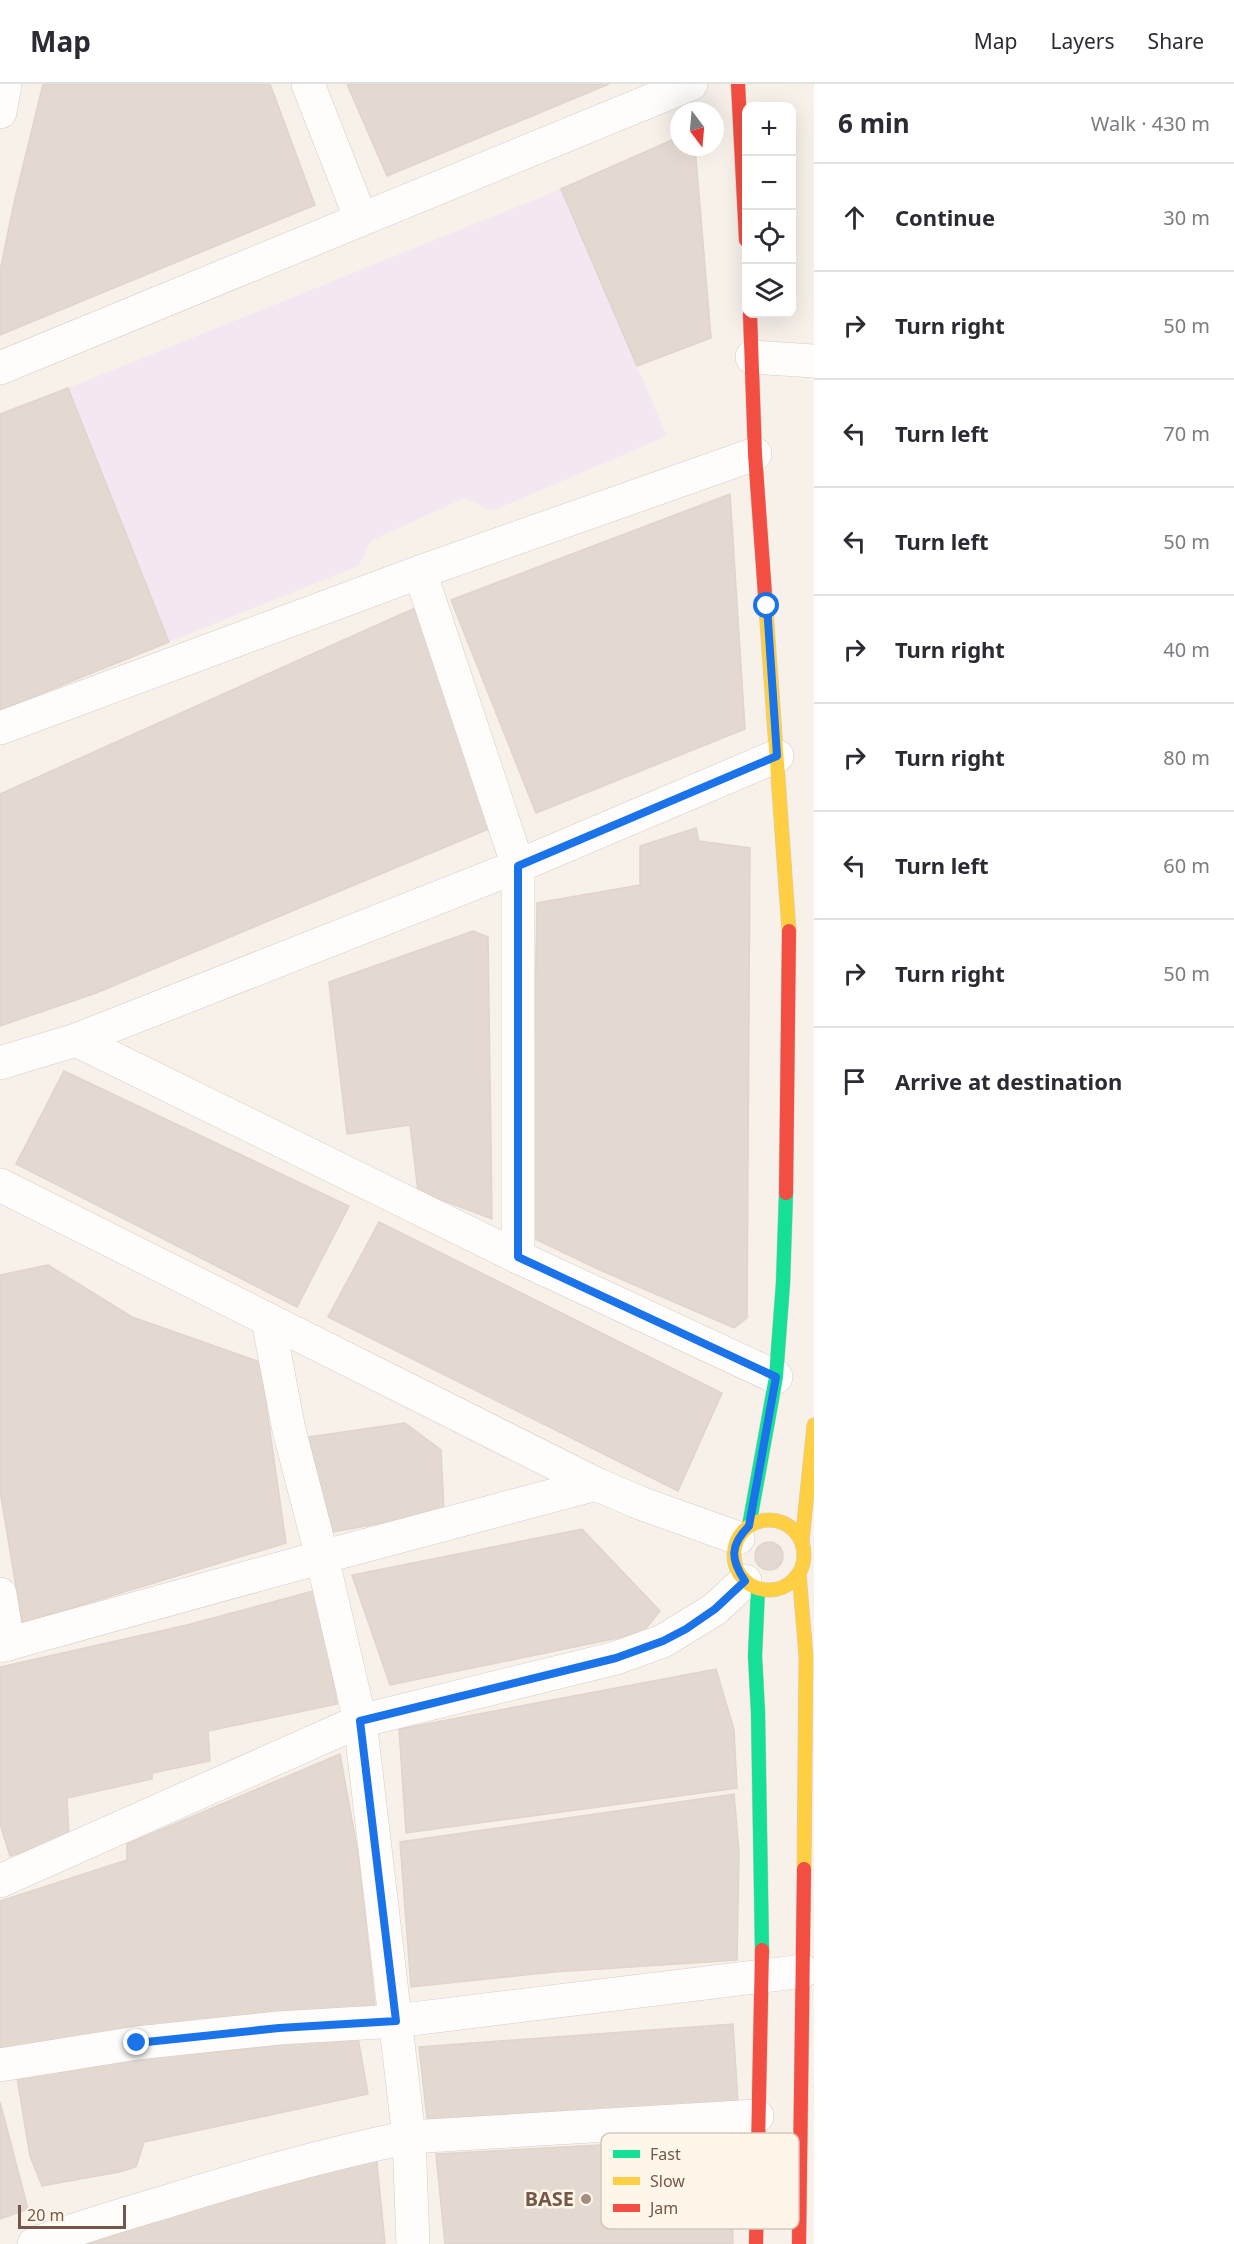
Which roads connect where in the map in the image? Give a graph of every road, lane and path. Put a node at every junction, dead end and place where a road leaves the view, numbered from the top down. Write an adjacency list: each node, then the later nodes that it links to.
1 (5, 84): 5 (street)
2 (308, 84): 7 (street)
3 (691, 84): 7 (street)
4 (738, 84): 6 (street)
5 (0, 112)
6 (745, 210)
7 (362, 219): 11 (street)
8 (750, 318): 9 (street)
9 (752, 357): 10 (street); 12 (street)
10 (814, 361)
11 (0, 368)
12 (755, 454): 13 (street); 15 (street)
13 (420, 572): 14 (street); 16 (street)
14 (0, 728)
15 (777, 756): 16 (street); 22 (street)
16 (518, 866): 17 (street); 20 (street)
17 (76, 1040): 18 (street); 20 (street)
18 (0, 1063)
19 (0, 1185): 21 (street)
20 (518, 1257): 22 (street)
21 (268, 1320): 24 (street); 27 (street)
22 (776, 1377): 25 (street)
23 (814, 1425): 26 (street)
24 (596, 1484): 25 (street); 27 (street)
25 (743, 1532): 26 (street); 29 (street)
26 (802, 1542): 28 (street)
27 (322, 1557): 31 (street); 32 (street)
28 (800, 1573): 29 (street); 34 (street)
29 (751, 1585): 32 (street); 35 (street)
30 (0, 1594): 31 (street)
31 (4, 1645)
32 (360, 1721): 33 (street); 36 (street)
33 (0, 1881)
34 (803, 1971): 35 (street); 38 (street)
35 (762, 1975): 36 (street); 39 (street)
36 (396, 2021): 37 (street); 41 (street)
37 (0, 2066)
38 (809, 2074): 46 (street)
39 (757, 2116): 40 (street); 41 (street)
40 (757, 2133)
41 (409, 2138): 43 (street); 44 (street)
42 (756, 2229): 45 (street)
43 (34, 2244)
44 (413, 2244)
45 (756, 2244)
46 (799, 2244)

